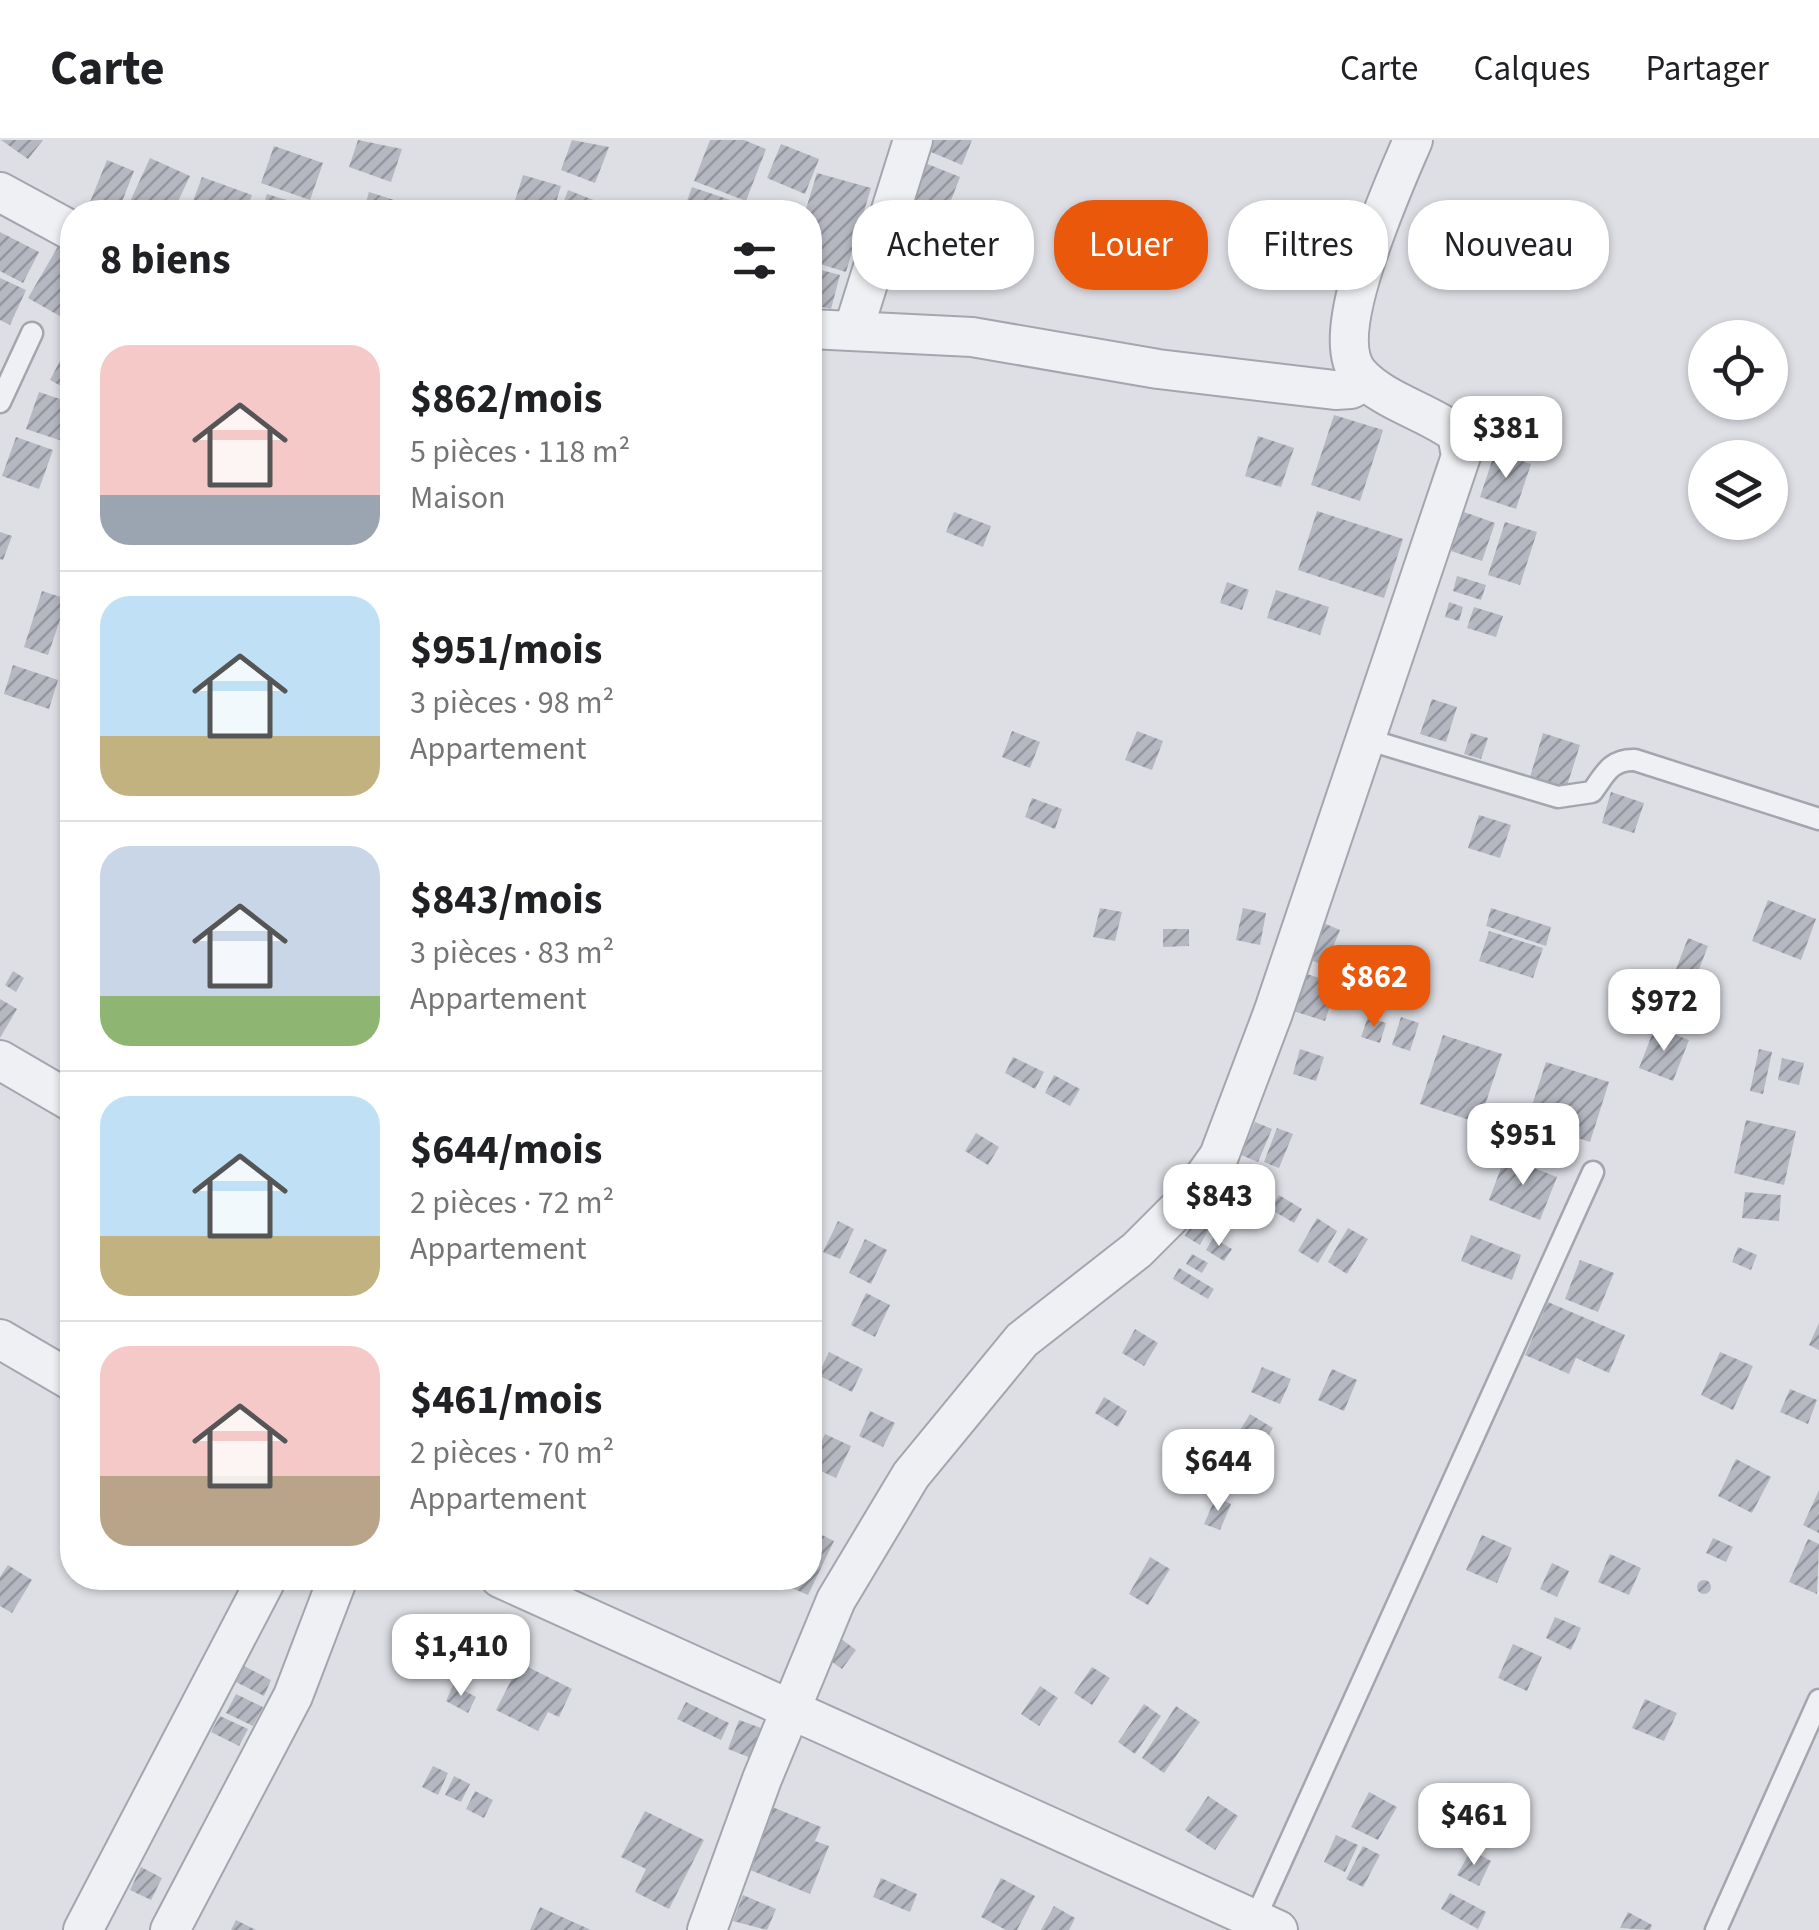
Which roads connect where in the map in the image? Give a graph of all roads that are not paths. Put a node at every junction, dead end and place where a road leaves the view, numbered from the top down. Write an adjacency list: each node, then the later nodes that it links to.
1 (913, 140): 6 (street)
2 (1413, 140): 8 (street)
3 (0, 192): 4 (street)
4 (60, 224)
5 (822, 330): 6 (street)
6 (853, 331): 8 (street)
7 (32, 333): 9 (lane)
8 (1366, 381): 10 (street)
9 (0, 402)
10 (1366, 739): 11 (lane); 21 (street)
11 (1819, 818)
12 (0, 1060): 13 (street)
13 (60, 1095)
14 (1593, 1172): 22 (lane)
15 (0, 1338): 16 (street)
16 (60, 1374)
17 (261, 1590): 23 (street)
18 (333, 1590): 24 (street)
19 (527, 1590): 21 (street)
20 (1819, 1700): 26 (lane)
21 (792, 1708): 22 (street); 25 (street)
22 (1266, 1924)
23 (83, 1930)
24 (170, 1930)
25 (707, 1930)
26 (1716, 1930)

